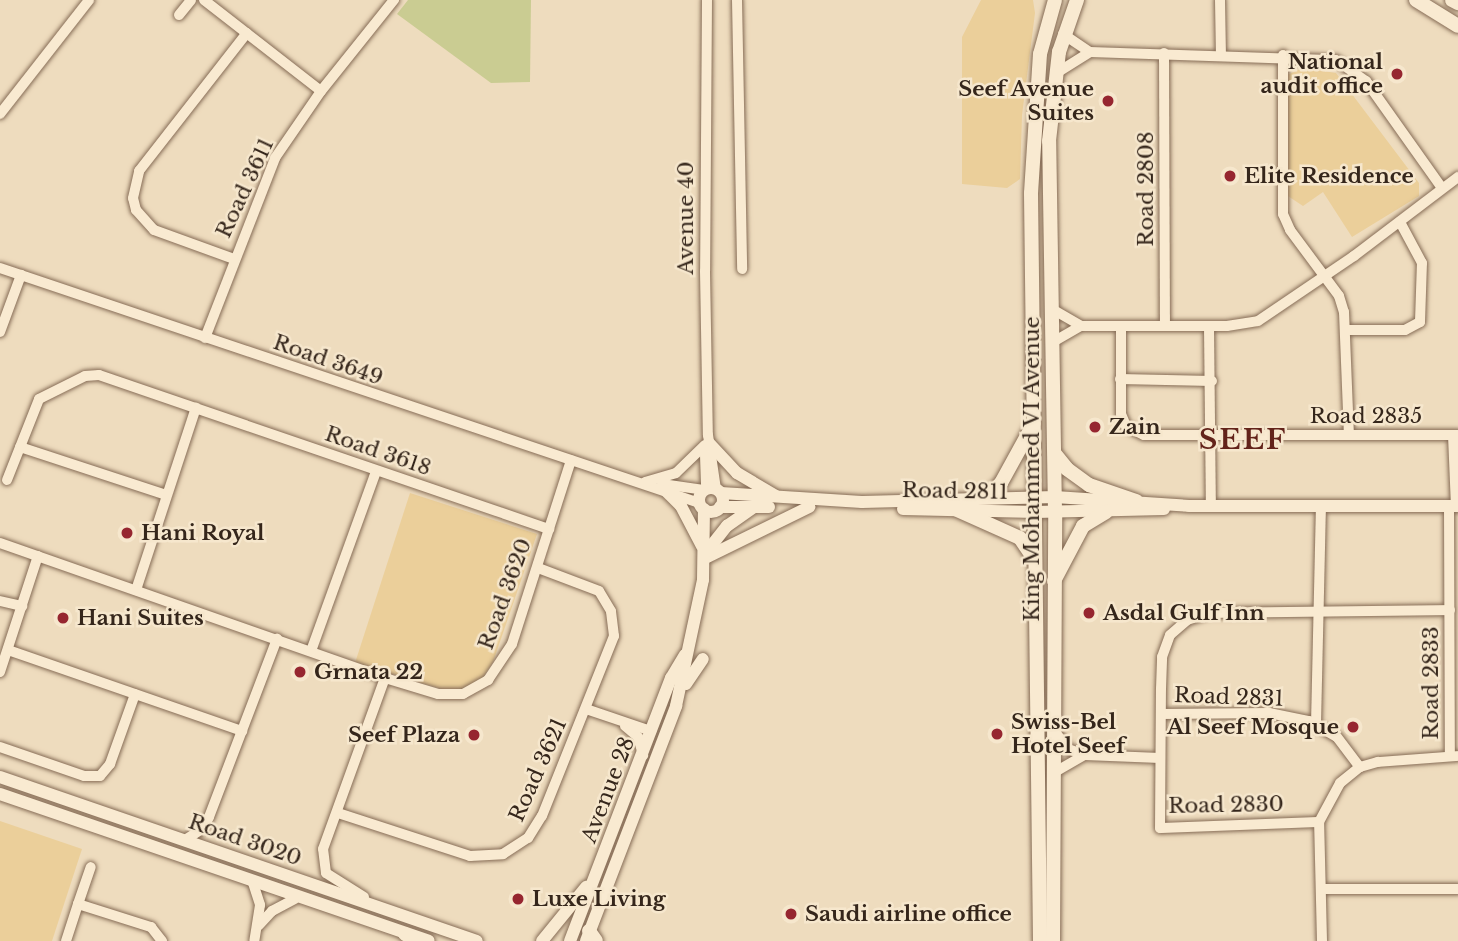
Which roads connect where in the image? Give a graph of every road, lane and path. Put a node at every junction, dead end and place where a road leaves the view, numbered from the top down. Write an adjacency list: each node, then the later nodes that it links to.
1 (89, 0): 23 (street)
2 (191, 0): 13 (street)
3 (204, 0): 15 (street)
4 (394, 0): 22 (street, Road 3611)
5 (708, 0): 48 (street, Avenue 40)
6 (737, 0): 29 (street)
7 (1055, 0): 44 (main road, King Mohammed VI Avenue)
8 (1077, 0): 16 (main road, King Mohammed VI Avenue)
9 (1220, 0): 19 (street)
10 (1416, 0): 14 (main road)
11 (1452, 0): 12 (main road)
12 (1458, 3)
13 (179, 15)
14 (1458, 26)
15 (247, 33): 22 (street); 27 (street)
16 (1063, 34): 17 (street); 21 (main road, King Mohammed VI Avenue)
17 (1090, 52): 18 (street); 21 (street)
18 (1164, 53): 19 (street); 33 (street, Road 2808)
19 (1221, 55): 20 (street)
20 (1283, 55): 25 (street); 31 (street)
21 (1055, 74): 32 (main road, King Mohammed VI Avenue)
22 (321, 92): 27 (street, Road 3611)
23 (0, 114)
24 (1458, 177): 25 (street)
25 (1442, 188): 26 (street)
26 (1400, 222): 31 (street); 37 (street)
27 (234, 258): 39 (street, Road 3611)
28 (0, 268): 30 (street, Road 3649)
29 (742, 269)
30 (21, 275): 38 (street); 39 (street, Road 3649)
31 (1325, 275): 36 (street); 37 (street)
32 (1052, 309): 34 (street); 40 (main road, King Mohammed VI Avenue)
33 (1165, 325): 35 (street); 36 (street)
34 (1081, 326): 35 (street); 40 (street)
35 (1121, 326): 41 (street, Road 2835)
36 (1209, 326): 42 (street)
37 (1348, 330): 46 (street)
38 (0, 332)
39 (205, 338): 51 (street, Road 3649)
40 (1053, 342): 50 (main road, King Mohammed VI Avenue)
41 (1121, 379): 42 (street); 45 (street, Road 2835)
42 (1212, 381): 45 (street)
43 (196, 408): 49 (street, Road 3618); 52 (street, Road 3618); 56 (street)
44 (1035, 422): 57 (main road); 62 (main road, King Mohammed VI Avenue)
45 (1212, 433): 46 (street, Road 2835); 65 (street)
46 (1349, 435): 47 (street, Road 2835)
47 (1456, 435): 68 (street, Road 2833)
48 (708, 441): 54 (street); 59 (street, Avenue 40); 60 (street)
49 (20, 447): 53 (street, Road 3618); 56 (street)
50 (1055, 453): 58 (main road, King Mohammed VI Avenue); 61 (main road)
51 (571, 460): 54 (street, Road 3649); 72 (street, Road 3620)
52 (376, 471): 72 (street, Road 3618); 87 (street)
53 (7, 480)
54 (645, 482): 55 (street, Road 3649); 59 (street, Road 3649)
55 (667, 491): 59 (street, Road 3649); 74 (street)
56 (166, 495): 80 (street)
57 (987, 497): 60 (street, Road 2811); 62 (street, Road 2811)
58 (1055, 497): 61 (street, Road 2811); 62 (street, Road 2811); 70 (main road, King Mohammed VI Avenue)
59 (710, 499): 60 (street, Road 2811); 63 (street, Road 2811); 74 (street, Avenue 28)
60 (782, 500)
61 (1136, 501): 64 (street, Road 2811)
62 (1036, 505): 69 (street, Road 2811); 70 (street, Road 2811); 76 (main road, King Mohammed VI Avenue)
63 (758, 506): 66 (street, Road 2811); 74 (street)
64 (1189, 506): 65 (street, Road 2811); 71 (street, Road 2811)
65 (1211, 506): 67 (street, Road 2811)
66 (809, 507): 69 (street, Road 2811); 74 (street)
67 (1321, 507): 68 (street, Road 2811); 83 (street)
68 (1454, 507): 78 (street, Road 2833)
69 (953, 508): 76 (main road)
70 (1055, 512): 71 (street, Road 2811); 79 (main road, King Mohammed VI Avenue)
71 (1106, 512): 79 (main road)
72 (549, 529): 77 (street, Road 3620)
73 (0, 543): 75 (street, Road 3620)
74 (706, 555): 88 (street, Avenue 28)
75 (38, 556): 80 (street, Road 3620); 82 (street)
76 (1036, 561): 124 (main road, King Mohammed VI Avenue)
77 (538, 568): 91 (street, Road 3620); 94 (street, Road 3621)
78 (1453, 574): 84 (street, Road 2833)
79 (1052, 585): 100 (main road, King Mohammed VI Avenue)
80 (136, 590): 85 (street, Road 3620)
81 (0, 601): 82 (street)
82 (22, 606): 86 (street)
83 (1318, 609): 84 (street, Road 2833); 95 (street, Road 2830); 97 (street)
84 (1450, 610): 104 (street, Road 2833)
85 (277, 639): 87 (street, Road 3620); 98 (street)
86 (8, 650): 90 (street); 92 (street)
87 (311, 651): 91 (street, Road 3620)
88 (685, 655): 93 (street, Avenue 28); 99 (street, Avenue 28)
89 (702, 659): 93 (street)
90 (0, 672)
91 (385, 678): 111 (street)
92 (135, 694): 98 (street); 101 (street)
93 (676, 706): 105 (street, Avenue 28)
94 (586, 709): 96 (street); 111 (street, Road 3621)
95 (1161, 714): 97 (street, Road 2831); 106 (street, Road 2830)
96 (620, 722): 99 (street); 102 (street)
97 (1317, 724): 107 (street, Road 2831)
98 (242, 731): 113 (street)
99 (651, 731): 102 (street, Avenue 28); 105 (street)
100 (1056, 733): 103 (street); 108 (main road, King Mohammed VI Avenue)
101 (0, 747)
102 (643, 755): 115 (street, Avenue 28)
103 (1086, 755): 106 (street); 108 (street)
104 (1454, 756): 107 (street)
105 (658, 758): 125 (street, Avenue 28)
106 (1160, 758): 112 (street, Road 2830)
107 (1360, 767): 112 (street)
108 (1055, 772): 124 (main road, King Mohammed VI Avenue)
109 (0, 777): 113 (street, Road 3020)
110 (0, 794): 116 (street, Road 3020)
111 (338, 813): 121 (street)
112 (1319, 822): 117 (street)
113 (185, 839): 121 (street, Road 3020)
114 (91, 867): 120 (street)
115 (595, 876): 131 (street); 132 (street, Avenue 28)
116 (253, 883): 119 (street, Road 3020); 122 (street)
117 (1322, 889): 118 (street); 133 (street)
118 (1458, 889)
119 (295, 899): 122 (street); 123 (street, Road 3020)
120 (78, 904): 126 (street); 127 (street)
121 (391, 911): 130 (street, Road 3020)
122 (259, 925): 128 (street)
123 (411, 937): 129 (street, Road 3020)
124 (1046, 937)
125 (590, 938)
126 (66, 941)
127 (162, 941)
128 (254, 941)
129 (429, 941)
130 (477, 941)
131 (542, 941)
132 (570, 941)
133 (1322, 941)

